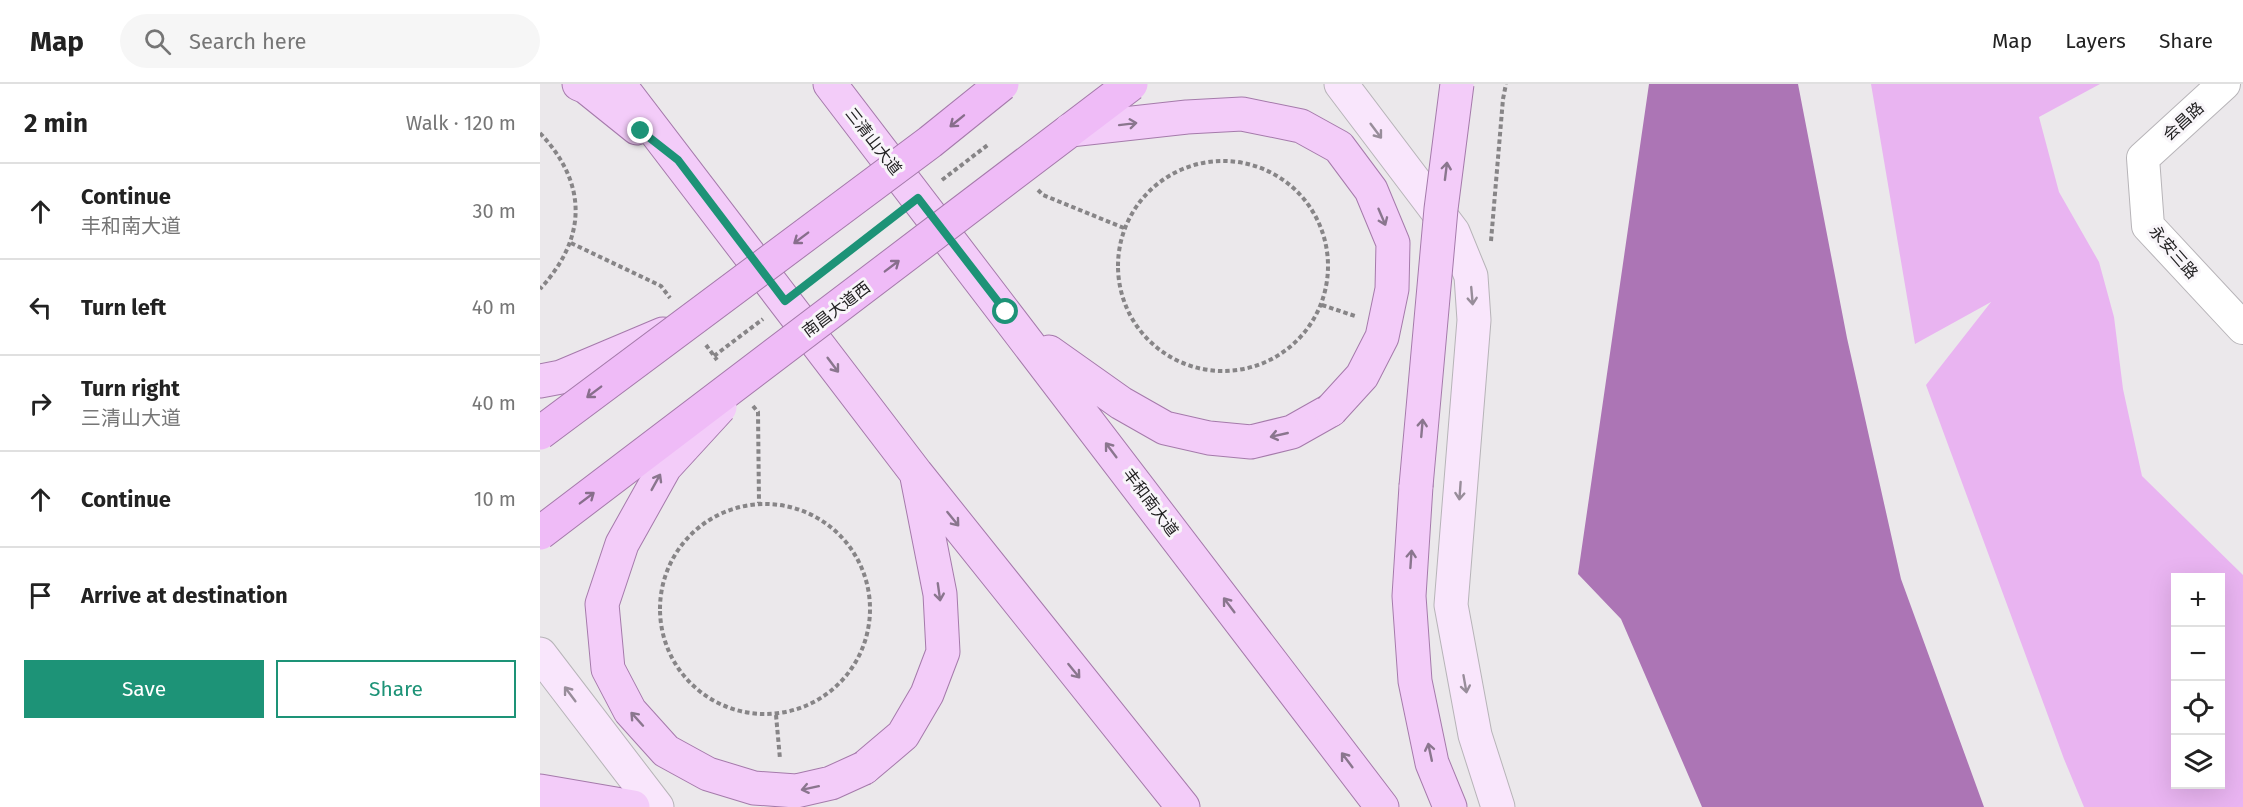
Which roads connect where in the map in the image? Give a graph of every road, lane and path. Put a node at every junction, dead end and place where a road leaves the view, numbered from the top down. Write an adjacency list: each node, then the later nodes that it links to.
1 (579, 84): 14 (main road)
2 (619, 84): 14 (main road)
3 (830, 84): 15 (main road, 三清山大道)
4 (1002, 84): 20 (highway, one-way to 20, bridge)
5 (1131, 84): 10 (highway, 南昌大道西, bridge)
6 (1341, 84): 37 (main road, one-way to 37)
7 (1457, 84): 36 (main road, one-way to 7, bridge)
8 (1506, 84): 16 (path)
9 (2224, 84): 13 (street, 会昌路)
10 (1070, 130): 22 (main road, one-way to 22, bridge); 24 (highway, 南昌大道西, one-way to 10, bridge)
11 (540, 134): 17 (path)
12 (989, 144): 15 (path)
13 (2143, 158): 21 (street, 永安三路)
14 (678, 160): 18 (main road)
15 (918, 198): 18 (path); 22 (main road, 丰和南大道)
16 (1491, 248)
17 (540, 289)
18 (785, 301): 23 (path); 27 (main road, one-way to 27)
19 (1322, 305): 19 (path)
20 (687, 324): 25 (main road, bridge); 26 (highway, one-way to 26, bridge)
21 (2243, 328)
22 (1020, 330): 35 (main road, 丰和南大道, one-way to 22)
23 (714, 356)
24 (754, 371): 27 (main road, one-way to 24, bridge); 29 (highway, 南昌大道西, one-way to 24, bridge)
25 (540, 381)
26 (540, 433)
27 (916, 473): 34 (main road, one-way to 34)
28 (759, 503): 28 (path)
29 (540, 533)
30 (540, 654): 33 (main road, one-way to 30)
31 (540, 791): 32 (main road)
32 (633, 807)
33 (657, 807)
34 (1183, 807)
35 (1382, 807)
36 (1450, 807)
37 (1498, 807)

